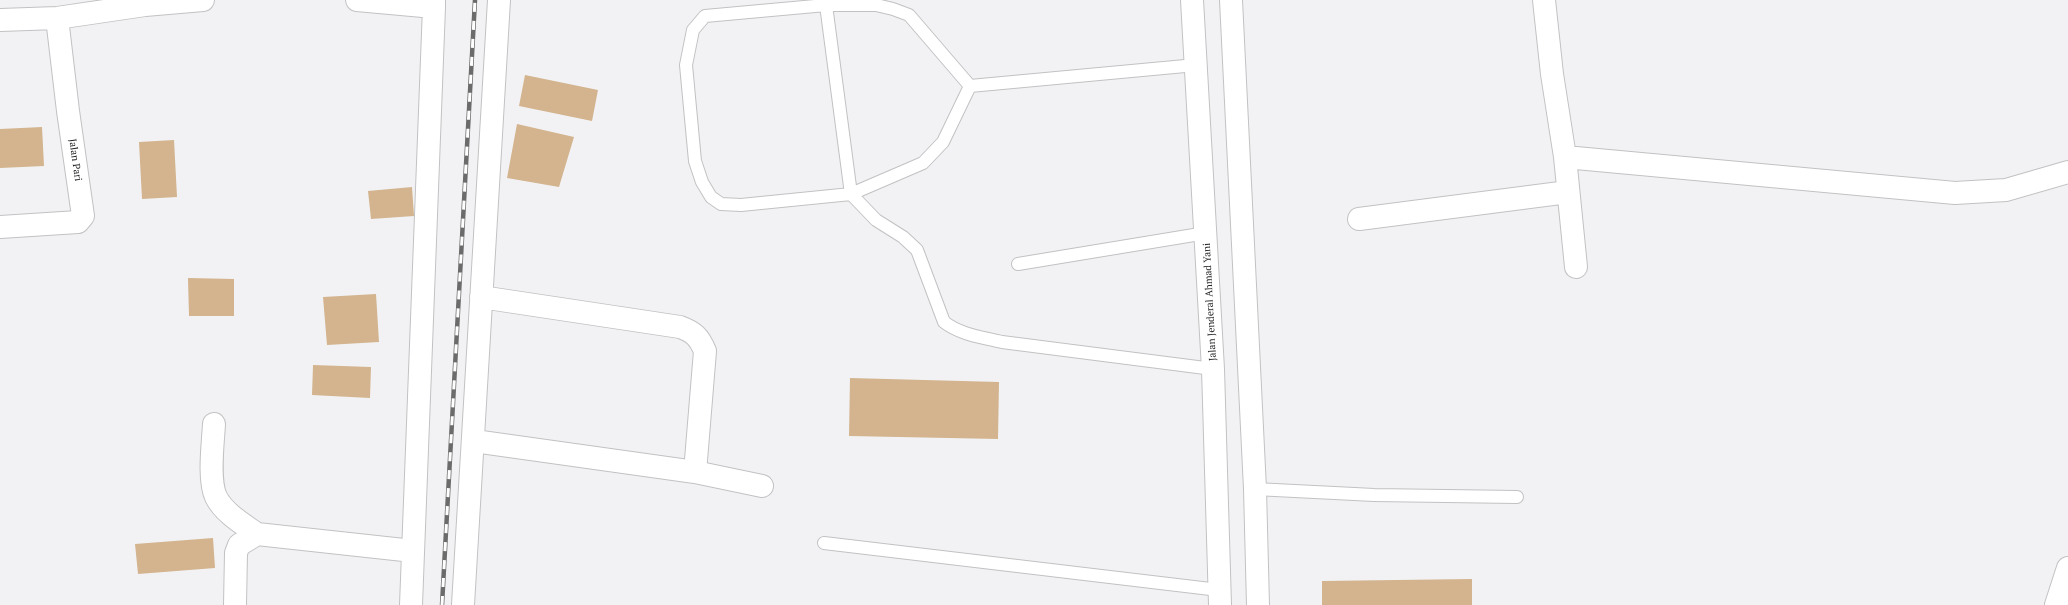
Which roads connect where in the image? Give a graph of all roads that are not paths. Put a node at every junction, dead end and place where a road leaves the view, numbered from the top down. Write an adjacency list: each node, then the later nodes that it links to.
1 (203, 0): 9 (street)
2 (356, 0): 7 (street)
3 (499, 0): 22 (street)
4 (1192, 0): 11 (street, Jalan Jenderal Ahmad Yani)
5 (1231, 0): 28 (street)
6 (1544, 0): 13 (street)
7 (434, 4): 32 (street)
8 (826, 5): 12 (lane); 16 (lane); 16 (lane)
9 (57, 18): 10 (street); 18 (street, Jalan Pari)
10 (0, 20)
11 (1196, 65): 12 (lane); 19 (street, Jalan Jenderal Ahmad Yani)
12 (970, 86): 16 (lane)
13 (1565, 157): 14 (street); 15 (street)
14 (2068, 172)
15 (1568, 192): 17 (street); 21 (street)
16 (851, 194): 23 (lane)
17 (1359, 219)
18 (0, 227)
19 (1206, 233): 20 (lane); 23 (street, Jalan Jenderal Ahmad Yani)
20 (1018, 264)
21 (1576, 267)
22 (481, 296): 25 (street); 26 (street)
23 (1213, 369): 34 (street, Jalan Jenderal Ahmad Yani)
24 (214, 424): 30 (street)
25 (474, 441): 26 (street); 37 (street)
26 (695, 472): 27 (street)
27 (762, 486)
28 (1255, 488): 29 (lane); 38 (street)
29 (1517, 498)
30 (257, 534): 32 (street); 35 (street)
31 (824, 543): 34 (lane)
32 (413, 551): 36 (street)
33 (2068, 568): 39 (street)
34 (1219, 597)
35 (235, 605)
36 (411, 605)
37 (463, 605)
38 (1258, 605)
39 (2056, 605)

